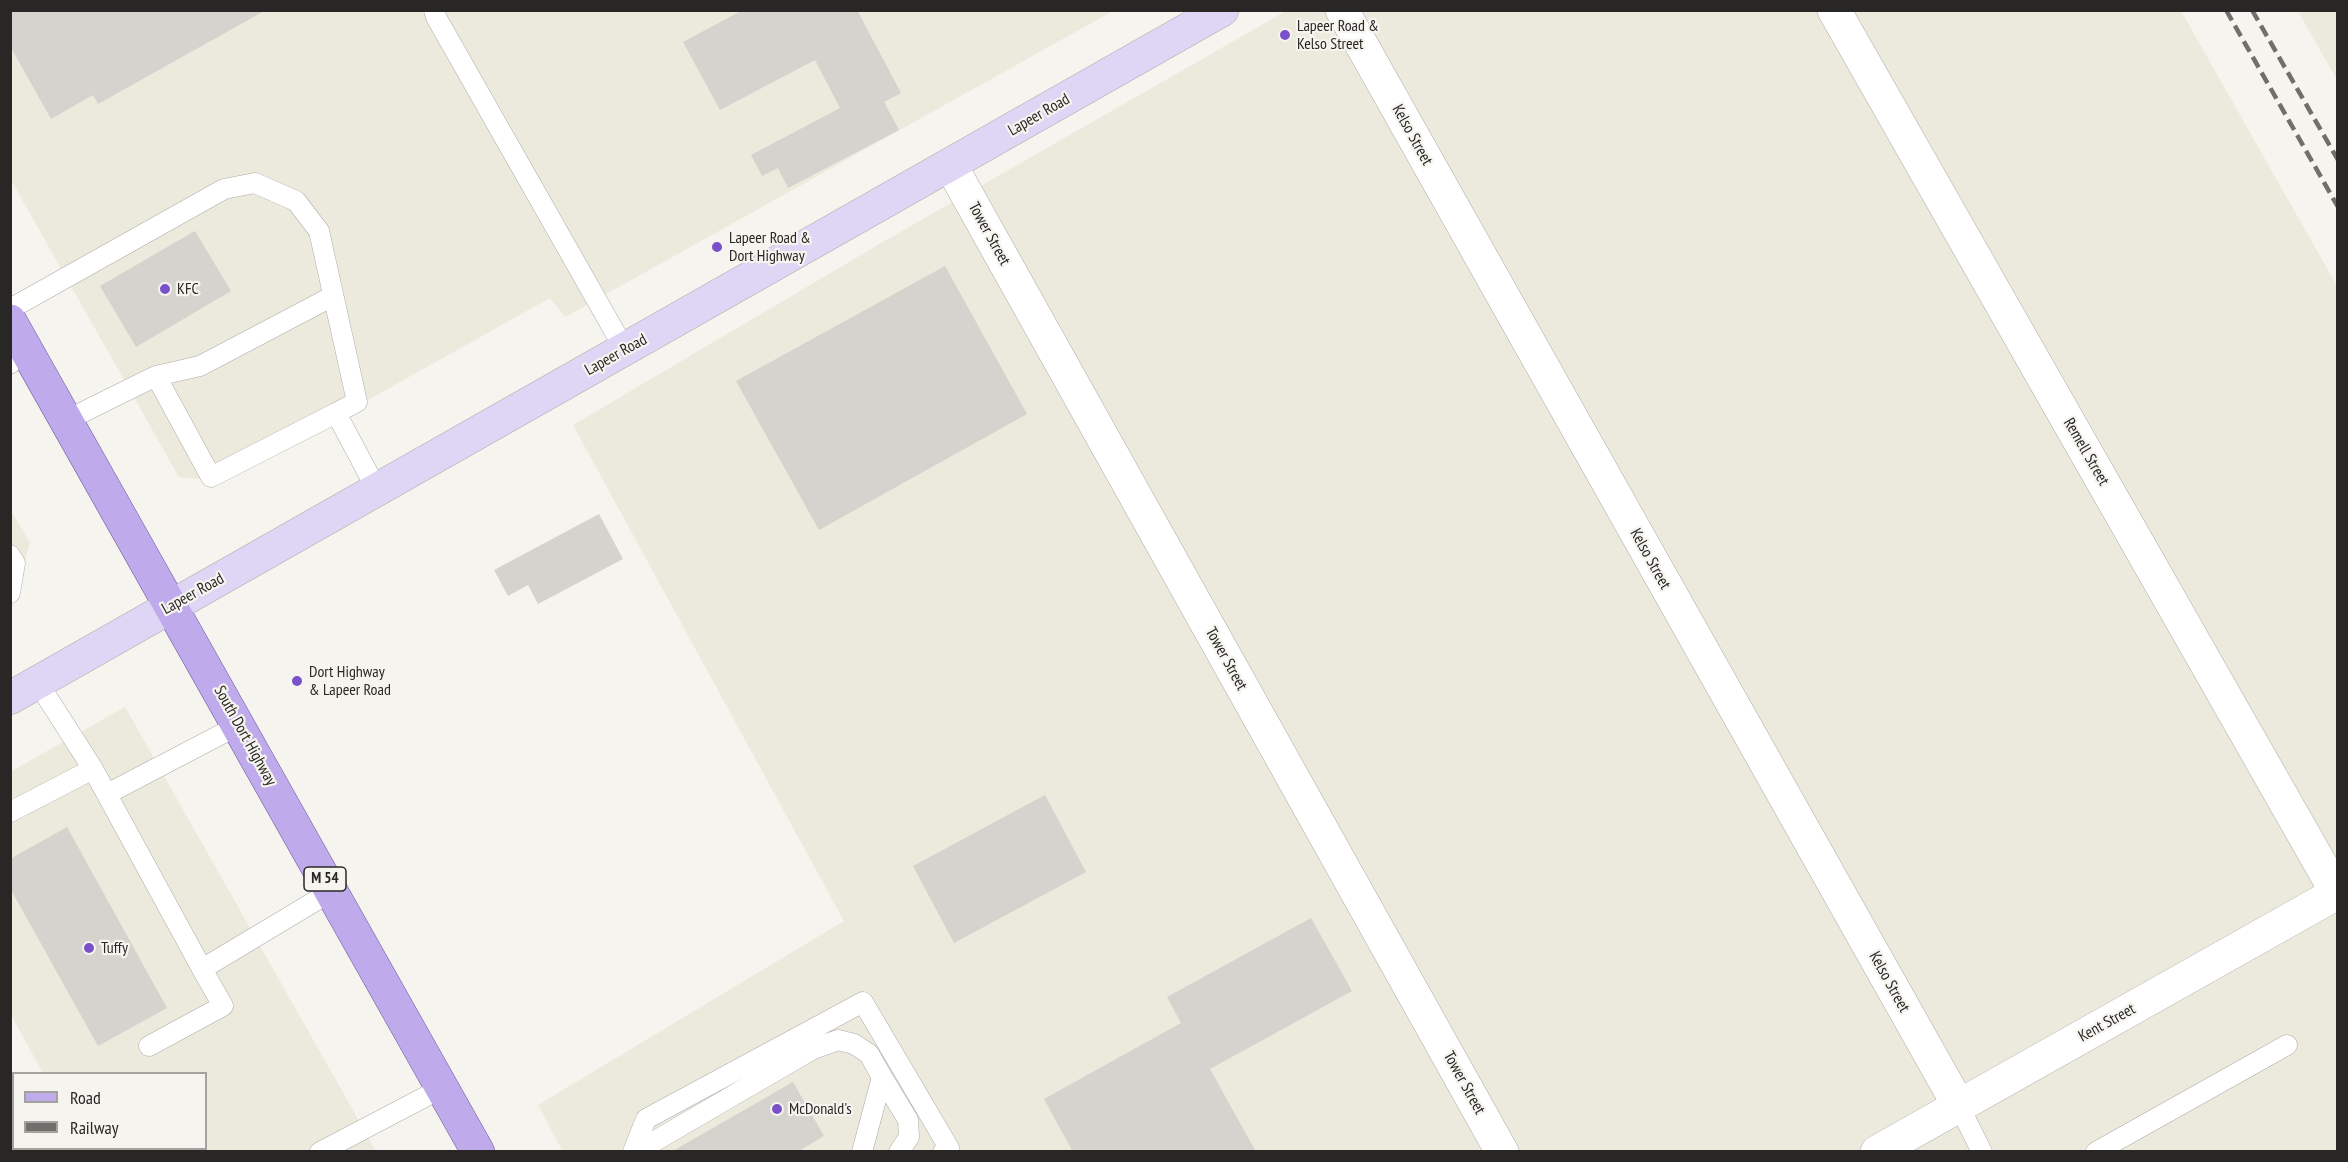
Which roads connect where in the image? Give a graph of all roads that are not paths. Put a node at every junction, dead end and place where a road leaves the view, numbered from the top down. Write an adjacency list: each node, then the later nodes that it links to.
1 (434, 10): 9 (lane)
2 (1222, 10): 5 (main road, Lapeer Road)
3 (1342, 10): 29 (street, Kelso Street)
4 (1834, 10): 23 (street, Remell Street)
5 (951, 166): 9 (main road, Lapeer Road); 36 (street, Tower Street)
6 (333, 296): 7 (lane); 10 (lane); 11 (lane)
7 (10, 309)
8 (16, 345): 12 (main road, South Dort Highway / M 54)
9 (626, 350): 13 (main road, Lapeer Road)
10 (156, 376): 11 (lane); 12 (lane)
11 (336, 412): 13 (lane)
12 (67, 420): 16 (main road, South Dort Highway / M 54)
13 (377, 490): 16 (main road, Lapeer Road)
14 (10, 555): 15 (lane)
15 (10, 593)
16 (172, 606): 17 (main road, Lapeer Road); 18 (main road, South Dort Highway / M 54)
17 (24, 691): 19 (lane)
18 (239, 725): 20 (lane); 22 (main road, South Dort Highway / M 54)
19 (93, 769): 20 (lane); 21 (lane)
20 (107, 794): 24 (lane)
21 (10, 812)
22 (332, 891): 24 (lane); 28 (main road, South Dort Highway / M 54)
23 (2337, 893): 29 (street, Kent Street)
24 (202, 969): 26 (lane)
25 (2287, 1045): 39 (lane)
26 (149, 1046)
27 (882, 1077): 32 (lane); 33 (lane); 34 (lane)
28 (442, 1088): 30 (lane); 31 (main road, South Dort Highway / M 54)
29 (1959, 1106): 37 (street, Kent Street); 38 (lane)
30 (320, 1152)
31 (478, 1152)
32 (634, 1152): 35 (lane)
33 (862, 1152)
34 (899, 1152)
35 (943, 1152)
36 (1502, 1152)
37 (1877, 1152)
38 (1982, 1152)
39 (2096, 1152)

